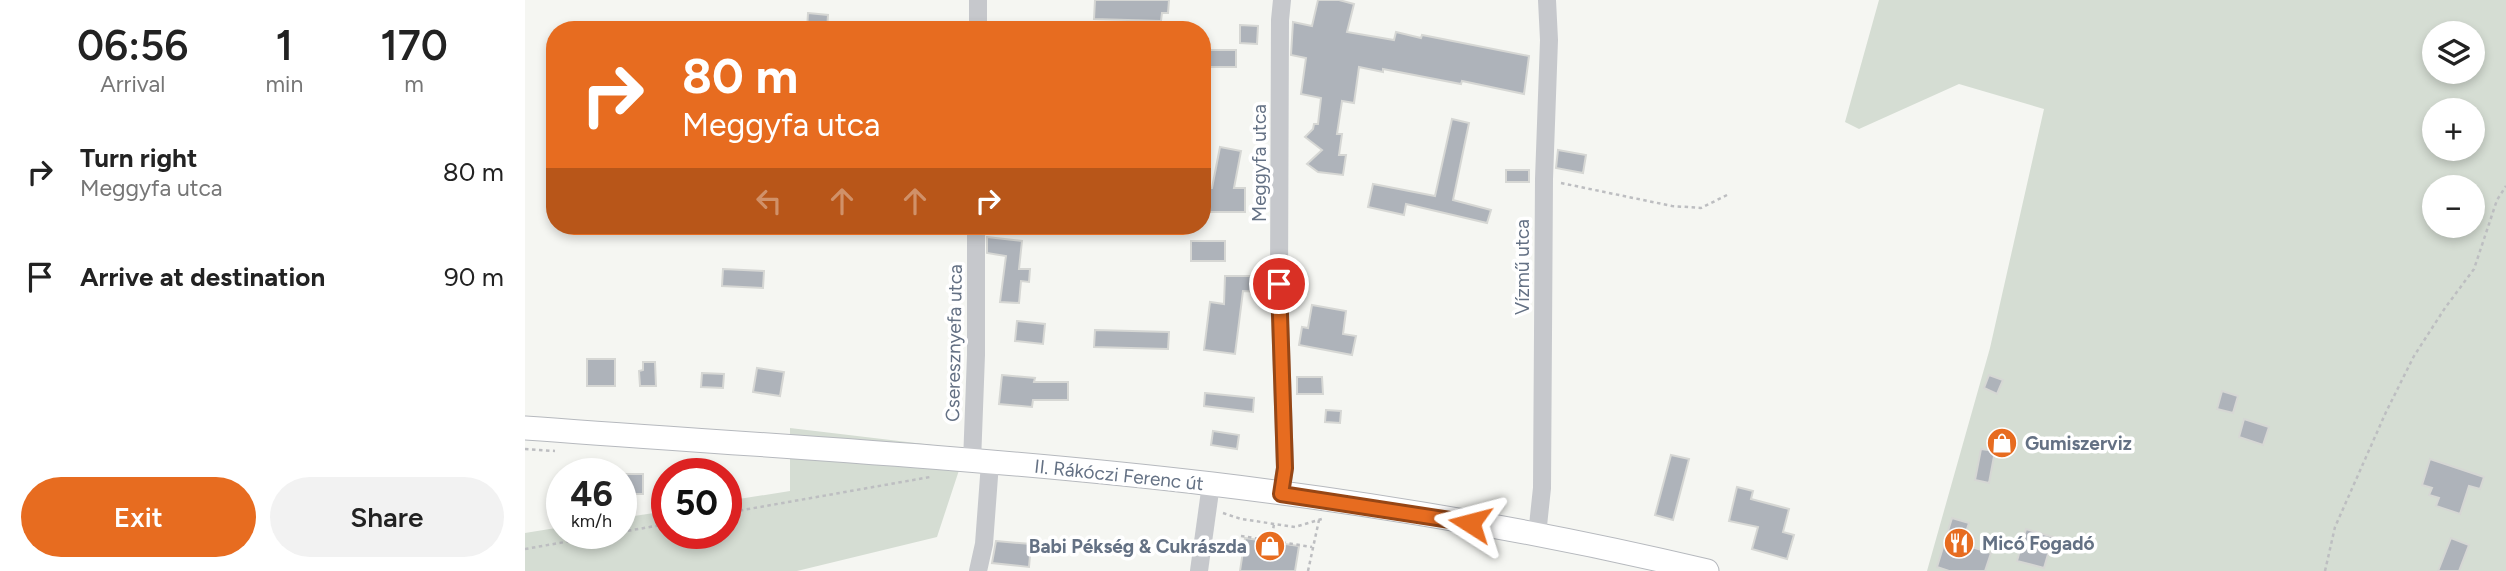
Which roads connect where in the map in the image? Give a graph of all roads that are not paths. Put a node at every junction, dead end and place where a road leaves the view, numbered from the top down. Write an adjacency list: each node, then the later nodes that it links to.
1 (978, 0): 4 (street)
2 (1282, 0): 9 (street, Meggyfa utca)
3 (1547, 0): 10 (street, Vízmű utca)
4 (978, 21)
5 (976, 235): 7 (street, Cseresznyefa utca)
6 (525, 428): 7 (main road, II. Rákóczi Ferenc út)
7 (981, 462): 8 (main road, II. Rákóczi Ferenc út); 11 (street, Cseresznyefa utca)
8 (1211, 484): 9 (main road, II. Rákóczi Ferenc út); 12 (street)
9 (1281, 494): 10 (main road, II. Rákóczi Ferenc út)
10 (1537, 535): 13 (main road, II. Rákóczi Ferenc út)
11 (978, 571)
12 (1199, 571)
13 (1707, 571)

